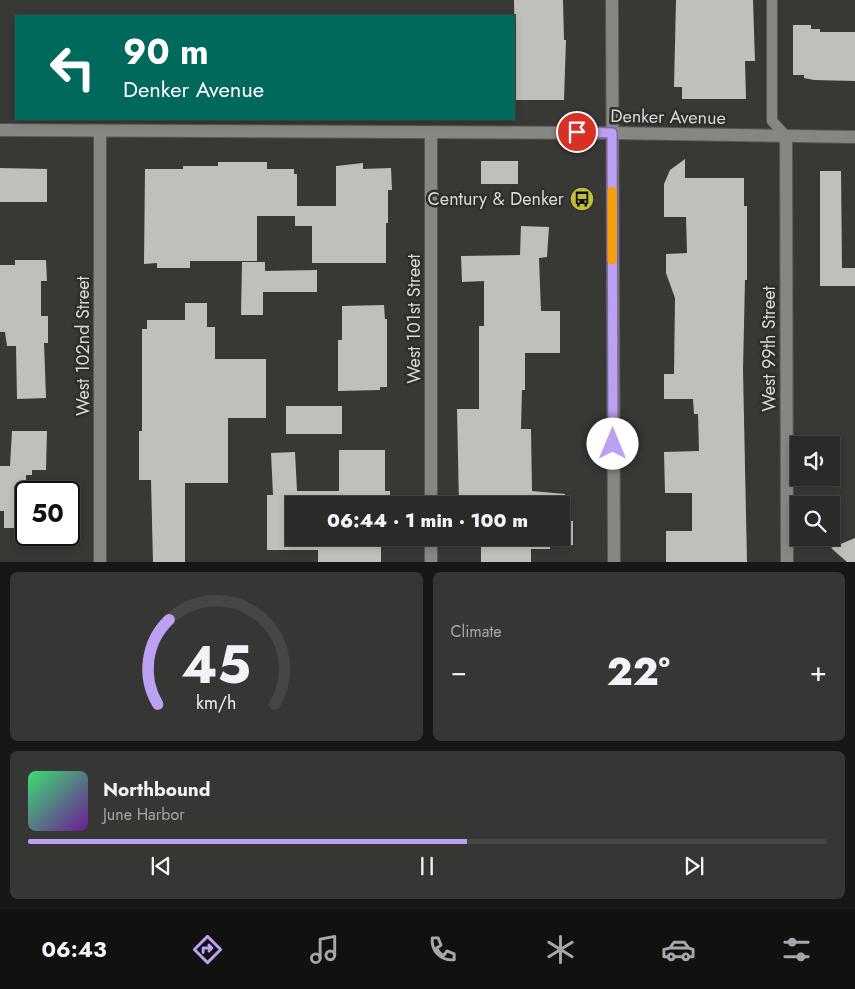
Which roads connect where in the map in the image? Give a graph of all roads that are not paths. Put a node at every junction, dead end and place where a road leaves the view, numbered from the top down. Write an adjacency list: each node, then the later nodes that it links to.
1 (612, 0): 6 (street)
2 (772, 0): 7 (lane)
3 (0, 130): 4 (street, Denker Avenue)
4 (100, 131): 5 (street, Denker Avenue); 11 (street, West 102nd Street)
5 (431, 132): 6 (street, Denker Avenue); 9 (street, West 101st Street)
6 (612, 133): 7 (street, Denker Avenue); 13 (street)
7 (786, 136): 8 (street, Denker Avenue); 14 (street, West 99th Street)
8 (855, 137)
9 (431, 496)
10 (431, 546): 12 (street)
11 (100, 562)
12 (432, 562)
13 (614, 562)
14 (787, 562)

